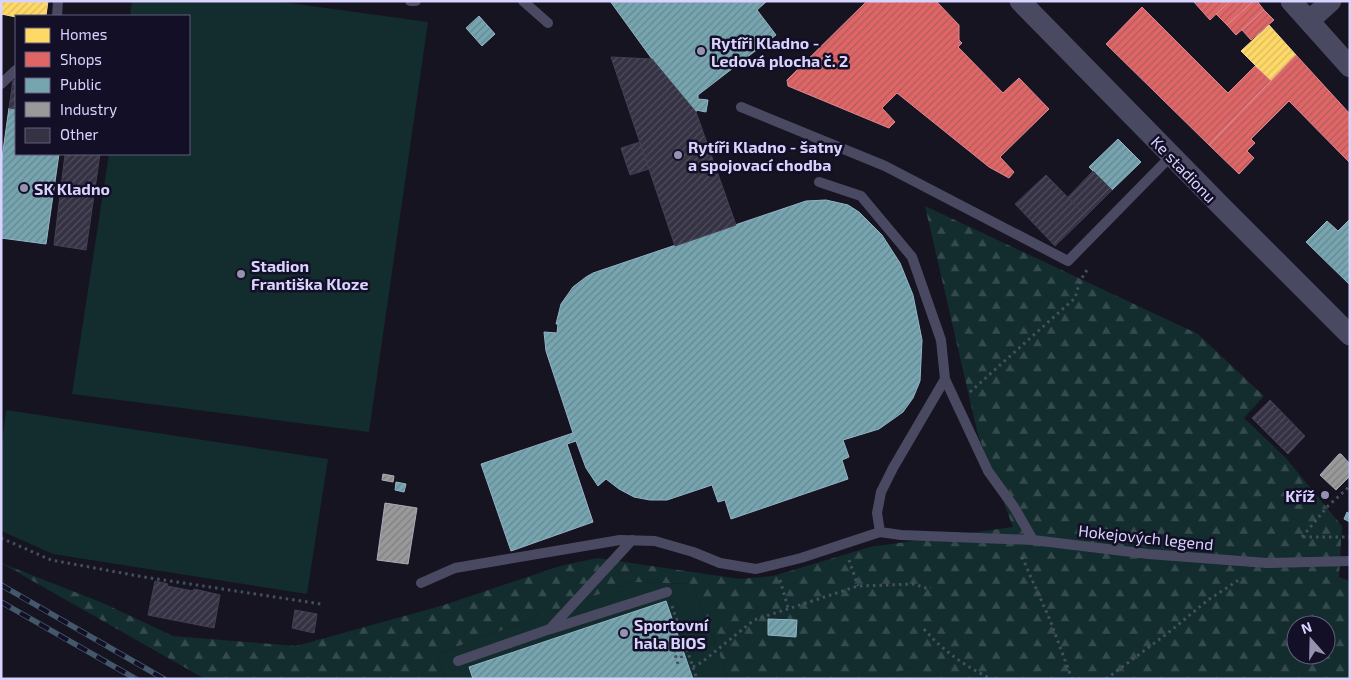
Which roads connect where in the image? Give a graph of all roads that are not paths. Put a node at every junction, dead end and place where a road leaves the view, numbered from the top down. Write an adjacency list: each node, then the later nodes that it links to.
1 (58, 1): 8 (lane)
2 (410, 1): 3 (lane)
3 (416, 1)
4 (523, 1): 10 (lane)
5 (1020, 1): 15 (street, Ke stadionu)
6 (1291, 1): 9 (street)
7 (1331, 1): 9 (street)
8 (57, 15)
9 (1309, 21): 11 (street)
10 (548, 23)
11 (1350, 67)
12 (15, 71): 13 (lane)
13 (1, 84)
14 (741, 107): 15 (lane)
15 (1171, 156): 17 (street, Ke stadionu)
16 (819, 182): 18 (lane)
17 (1350, 335)
18 (945, 379): 19 (lane); 21 (lane)
19 (880, 532): 20 (lane); 21 (lane, Hokejových legend)
20 (632, 540): 23 (lane); 25 (lane)
21 (1033, 540): 22 (lane, Hokejových legend)
22 (1350, 561)
23 (421, 583)
24 (667, 592): 25 (lane)
25 (550, 629): 26 (lane)
26 (458, 661)

